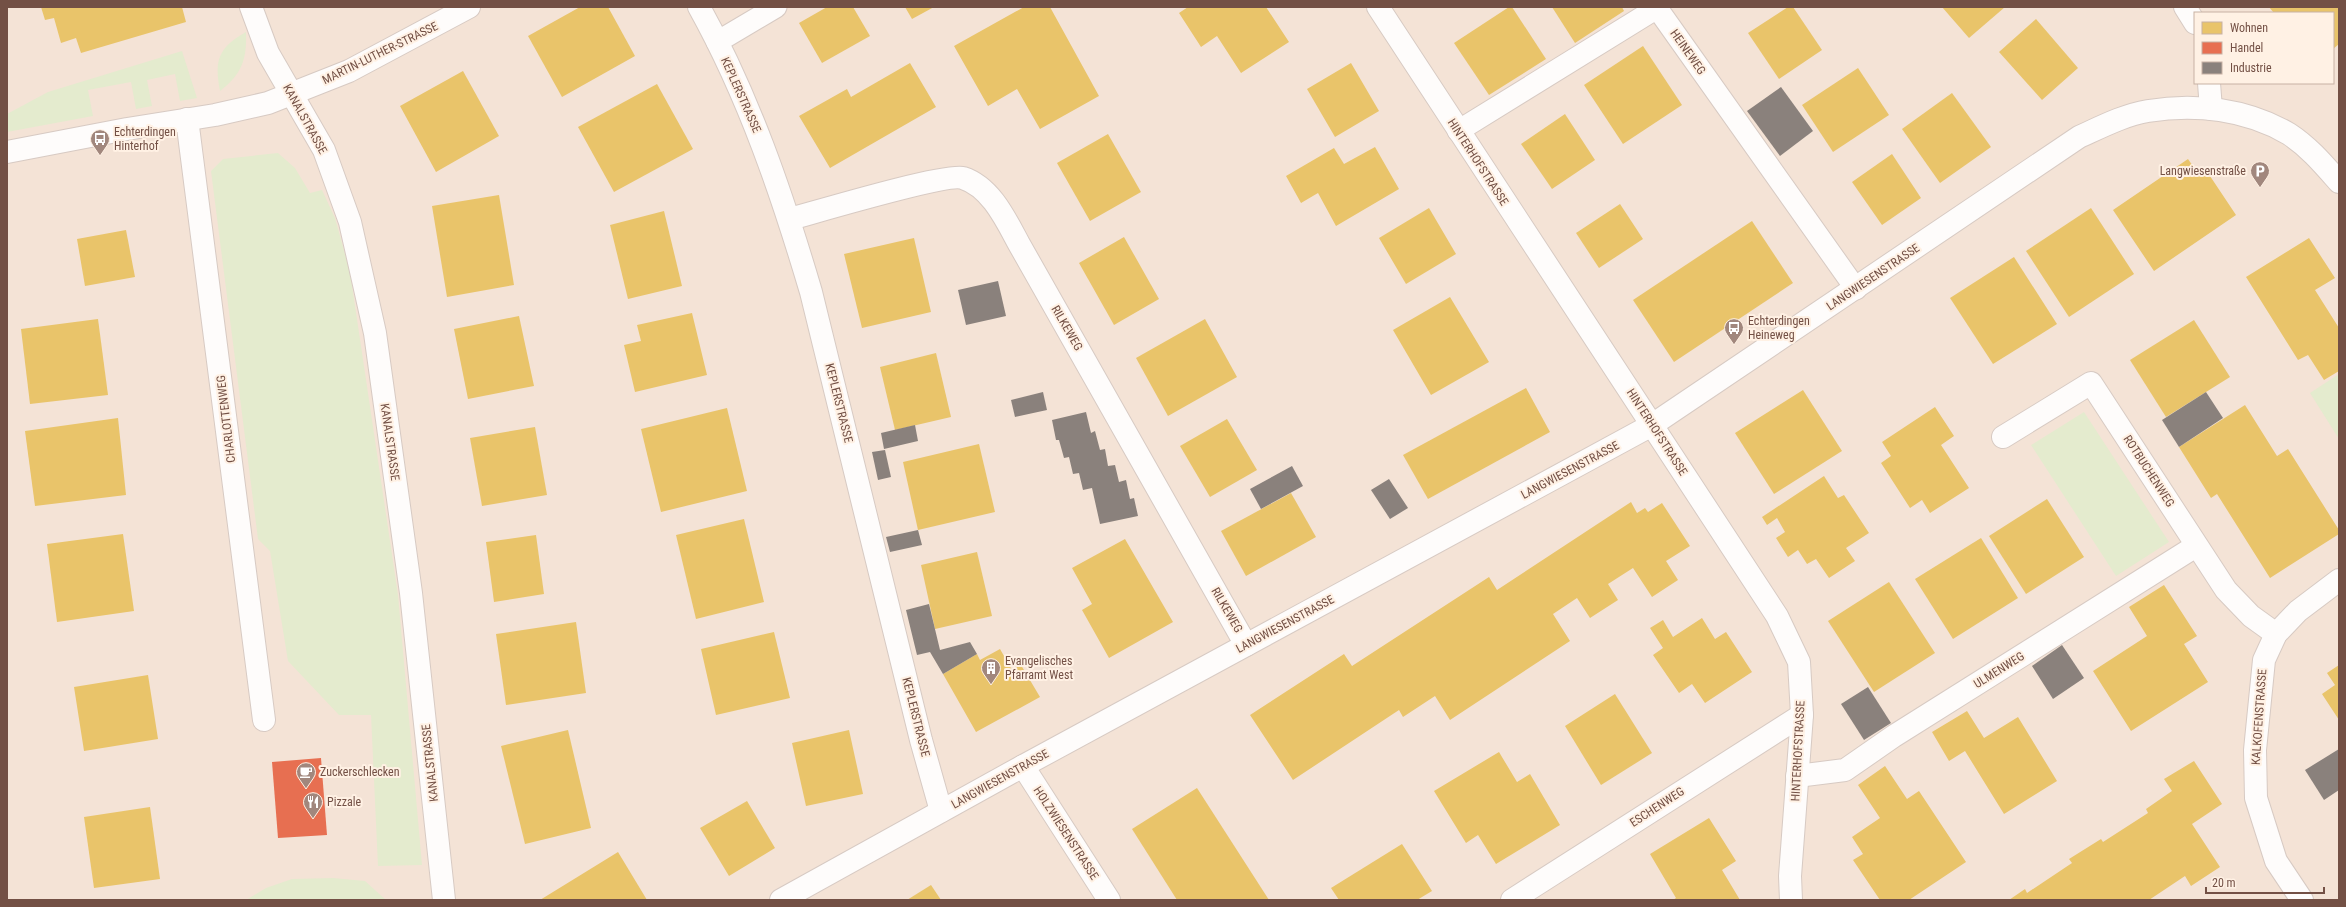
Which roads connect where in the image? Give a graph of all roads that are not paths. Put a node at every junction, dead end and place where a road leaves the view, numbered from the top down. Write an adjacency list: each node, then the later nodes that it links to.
1 (251, 7): 10 (street, KANALSTRASSE)
2 (469, 7): 10 (street, MARTIN-LUTHER-STRASSE)
3 (699, 7): 8 (street, KEPLERSTRASSE)
4 (776, 7): 8 (lane)
5 (1378, 7): 13 (street, HINTERHOFSTRASSE)
6 (2185, 7): 7 (street)
7 (2194, 21)
8 (717, 42): 16 (street, KEPLERSTRASSE)
9 (2209, 84): 11 (street)
10 (291, 94): 12 (street, MARTIN-LUTHER-STRASSE); 29 (street, KANALSTRASSE)
11 (2211, 109): 15 (street, LANGWIESENSTRASSE); 17 (street, LANGWIESENSTRASSE)
12 (187, 119): 14 (street, MARTIN-LUTHER-STRASSE); 25 (street, CHARLOTTENWEG)
13 (1458, 132): 17 (lane, HEINEWEG); 18 (street, HINTERHOFSTRASSE)
14 (7, 152)
15 (2339, 182)
16 (790, 219): 23 (street, RILKEWEG); 28 (street, KEPLERSTRASSE)
17 (1856, 289): 18 (street, LANGWIESENSTRASSE)
18 (1652, 425): 23 (street, LANGWIESENSTRASSE); 24 (street, HINTERHOFSTRASSE)
19 (2004, 437): 20 (street, ROTBUCHENWEG)
20 (2196, 546): 22 (street, ROTBUCHENWEG); 27 (street, ULMENWEG)
21 (2339, 580): 22 (street, KALKOFENSTRASSE)
22 (2276, 634): 34 (street, KALKOFENSTRASSE)
23 (1246, 645): 26 (street, LANGWIESENSTRASSE)
24 (1802, 715): 27 (street, HINTERHOFSTRASSE); 32 (street, ESCHENWEG)
25 (264, 720)
26 (1023, 766): 28 (street, LANGWIESENSTRASSE); 31 (street, HOLZWIESENSTRASSE)
27 (1796, 776): 33 (street, HINTERHOFSTRASSE)
28 (941, 811): 30 (street, LANGWIESENSTRASSE)
29 (444, 900)
30 (781, 900)
31 (1109, 900)
32 (1512, 900)
33 (1791, 900)
34 (2302, 900)

